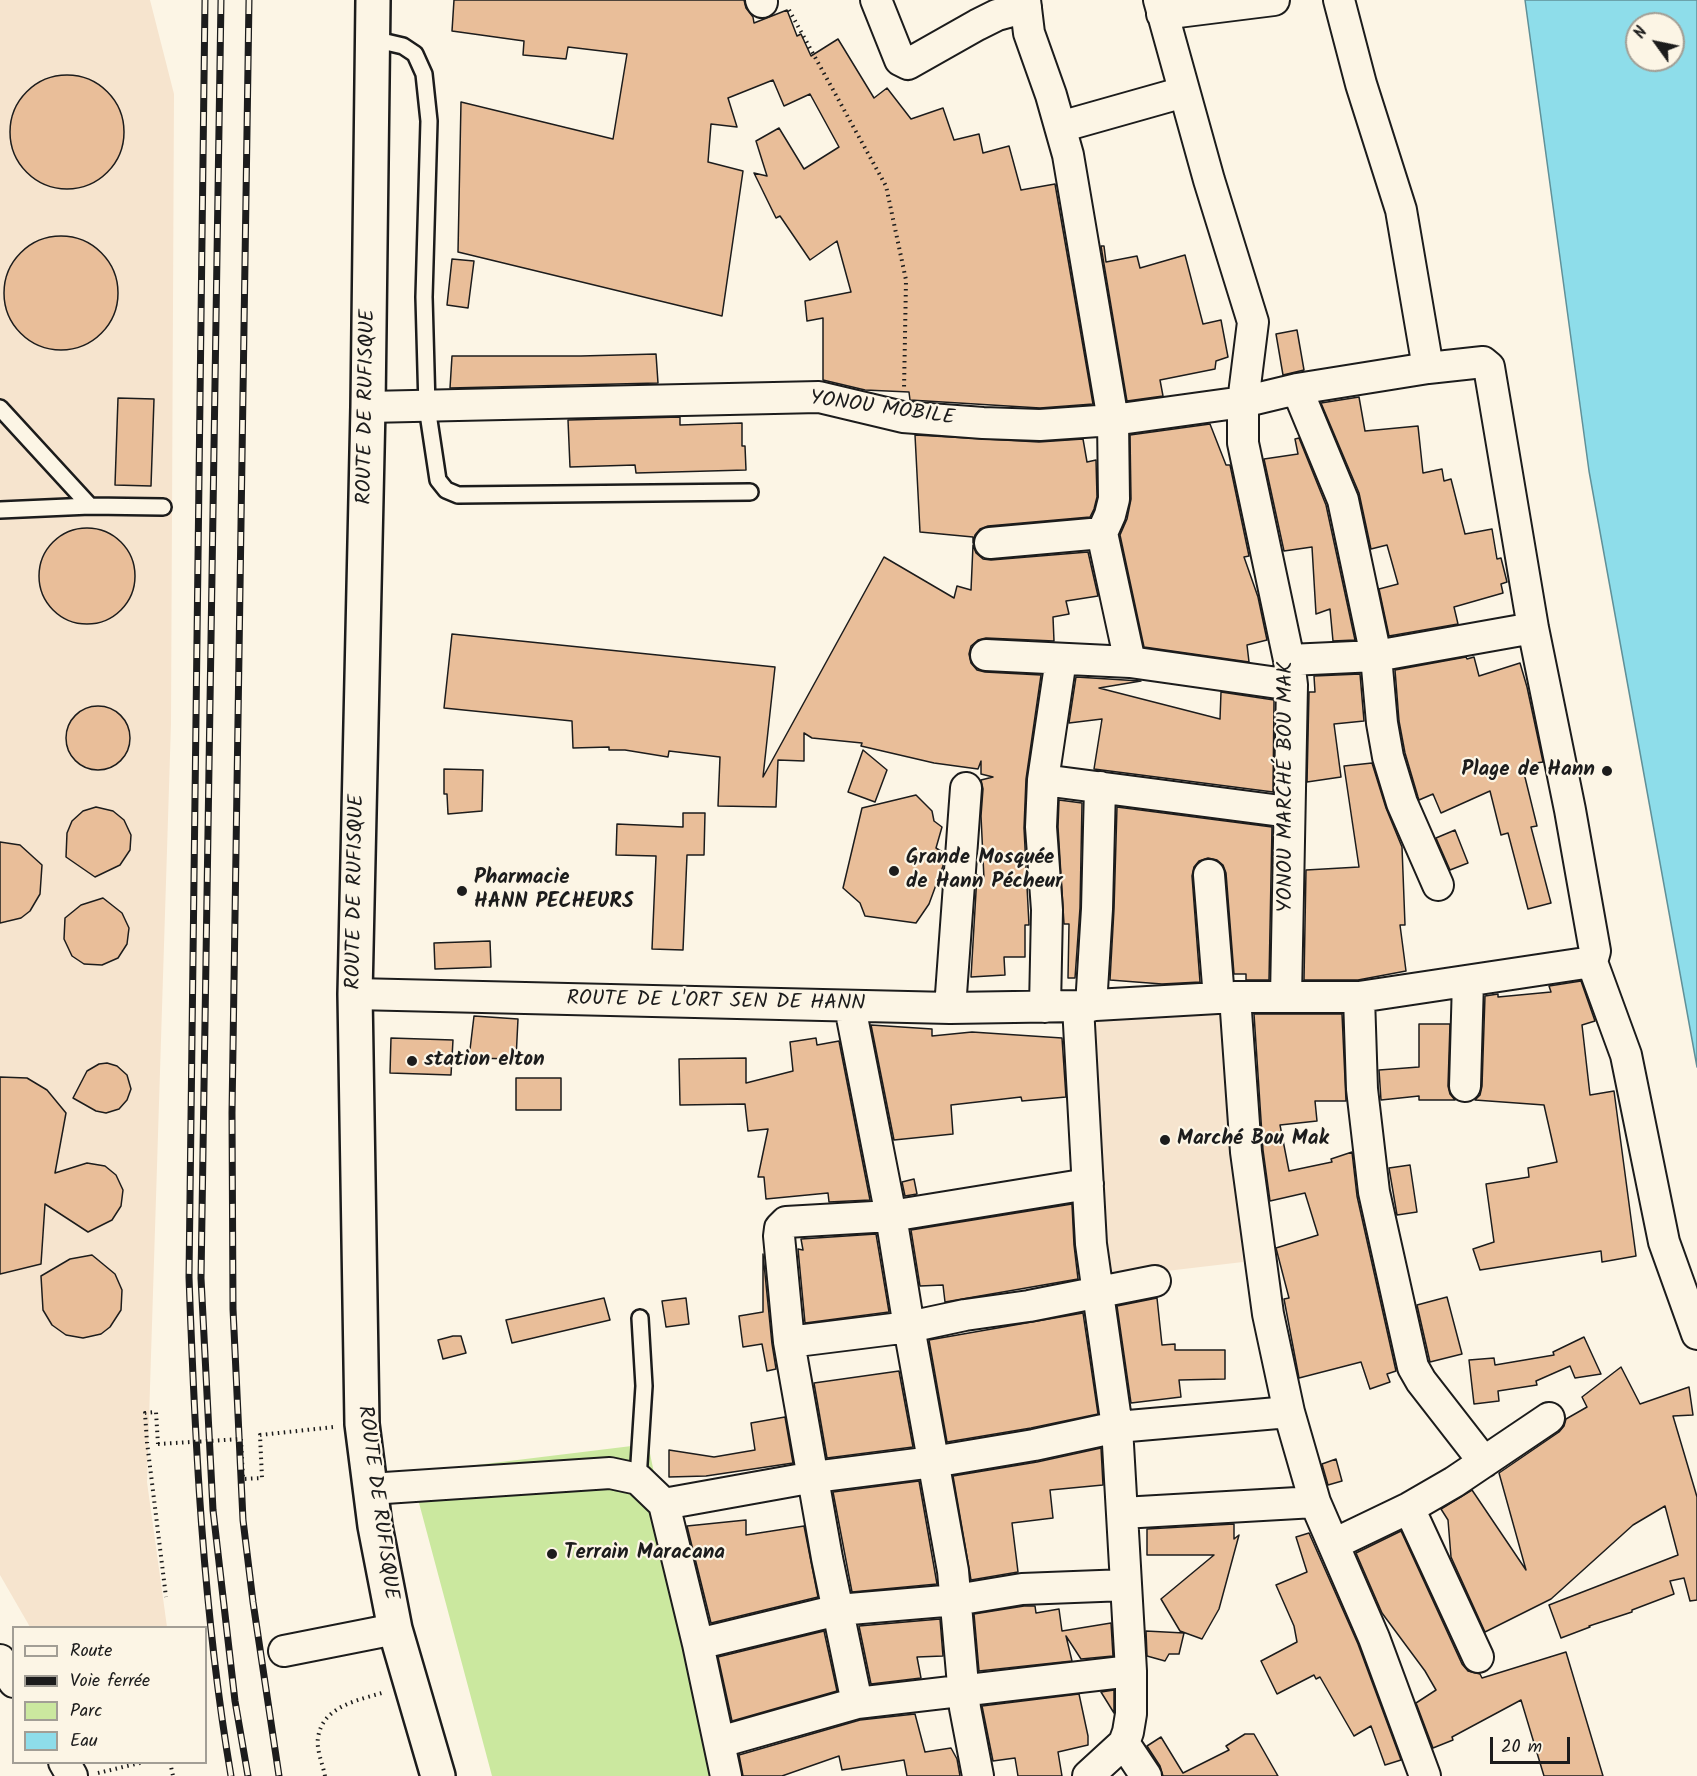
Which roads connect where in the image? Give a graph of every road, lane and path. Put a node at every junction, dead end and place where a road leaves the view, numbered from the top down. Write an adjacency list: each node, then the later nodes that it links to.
1 (373, 0): 8 (main road, ROUTE DE RUFISQUE)
2 (876, 0): 6 (street)
3 (1274, 0): 7 (street)
4 (1339, 0): 11 (street)
5 (761, 1): 17 (path)
6 (1025, 4): 10 (street)
7 (1160, 7): 9 (street, YONOU MARCHÉ BOU MAK)
8 (373, 39): 14 (main road, ROUTE DE RUFISQUE); 15 (lane)
9 (1184, 92): 10 (street); 13 (street, YONOU MARCHÉ BOU MAK)
10 (1060, 126): 18 (street)
11 (1428, 368): 12 (street, YONOU MOBILE); 25 (street, YONOU MOBILE)
12 (1297, 389): 13 (street, YONOU MOBILE); 27 (street)
13 (1243, 402): 18 (street, YONOU MOBILE); 30 (street, YONOU MARCHÉ BOU MAK)
14 (368, 407): 15 (street, YONOU MOBILE); 39 (main road, ROUTE DE RUFISQUE)
15 (427, 407): 17 (street, YONOU MOBILE); 19 (lane)
16 (0, 408): 20 (lane)
17 (903, 417): 18 (street, YONOU MOBILE)
18 (1113, 420): 23 (street)
19 (750, 492)
20 (90, 506): 21 (lane); 22 (lane)
21 (163, 507)
22 (0, 510)
23 (1102, 532): 24 (street); 29 (street)
24 (990, 543)
25 (1533, 628): 27 (street); 37 (street, YONOU MOBILE)
26 (986, 655): 28 (street)
27 (1376, 656): 30 (street); 36 (street)
28 (1061, 659): 29 (street); 31 (street)
29 (1130, 662): 30 (street)
30 (1291, 672): 34 (street, YONOU MARCHÉ BOU MAK)
31 (1043, 780): 32 (street); 45 (street)
32 (1100, 787): 34 (street); 43 (street)
33 (966, 788): 46 (street)
34 (1289, 812): 40 (street, YONOU MARCHÉ BOU MAK)
35 (1209, 874): 42 (street)
36 (1438, 885)
37 (1592, 962): 38 (street, ROUTE DE L'ORT SEN DE HANN); 54 (street, YONOU MOBILE)
38 (1468, 981): 41 (street, ROUTE DE L'ORT SEN DE HANN); 47 (street)
39 (354, 994): 44 (street, ROUTE DE L'ORT SEN DE HANN); 58 (main road, ROUTE DE RUFISQUE)
40 (1286, 997): 41 (street, ROUTE DE L'ORT SEN DE HANN); 42 (street, ROUTE DE L'ORT SEN DE HANN)
41 (1359, 997): 61 (street)
42 (1227, 998): 43 (street, ROUTE DE L'ORT SEN DE HANN); 56 (street)
43 (1085, 1006): 45 (street, ROUTE DE L'ORT SEN DE HANN); 48 (street)
44 (850, 1007): 46 (street, ROUTE DE L'ORT SEN DE HANN); 49 (street)
45 (1045, 1007): 46 (street, ROUTE DE L'ORT SEN DE HANN)
46 (950, 1008)
47 (1465, 1086)
48 (1088, 1184): 49 (street); 51 (street)
49 (891, 1216): 53 (street); 55 (street)
50 (1155, 1281): 51 (street)
51 (1098, 1292): 53 (street); 59 (street)
52 (640, 1318): 63 (lane)
53 (909, 1327): 55 (street); 60 (street)
54 (1697, 1334)
55 (789, 1342): 62 (street)
56 (1289, 1412): 59 (street); 65 (street)
57 (1549, 1418): 61 (street)
58 (362, 1424): 64 (main road, ROUTE DE RUFISQUE); 71 (path, bridge)
59 (1117, 1427): 60 (street); 68 (street)
60 (933, 1462): 62 (street); 72 (street)
61 (1484, 1462): 67 (street)
62 (814, 1477): 66 (street); 73 (street)
63 (638, 1479): 64 (street); 66 (street)
64 (370, 1489): 74 (main road, ROUTE DE RUFISQUE)
65 (1315, 1502): 68 (street); 69 (street)
66 (664, 1504): 75 (street)
67 (1409, 1508): 69 (street); 77 (street)
68 (1122, 1513): 70 (street)
69 (1334, 1544): 88 (street)
70 (1126, 1585): 72 (street); 79 (street)
71 (166, 1597)
72 (956, 1600): 73 (street); 82 (street)
73 (838, 1610): 75 (street); 83 (street)
74 (395, 1629): 76 (street); 81 (main road, ROUTE DE RUFISQUE)
75 (698, 1644): 84 (street)
76 (284, 1651)
77 (1478, 1657)
78 (0, 1660): 80 (street)
79 (1131, 1671): 82 (street); 85 (street)
80 (12, 1679)
81 (411, 1683): 90 (path); 91 (main road, ROUTE DE RUFISQUE)
82 (964, 1691): 83 (street); 93 (street)
83 (857, 1702): 84 (street)
84 (720, 1742): 92 (street)
85 (1124, 1743): 94 (street); 95 (street)
86 (67, 1764): 89 (street)
87 (135, 1764): 89 (path)
88 (1418, 1773)
89 (84, 1775)
90 (325, 1776)
91 (438, 1776)
92 (726, 1776)
93 (978, 1776)
94 (1089, 1776)
95 (1146, 1776)

